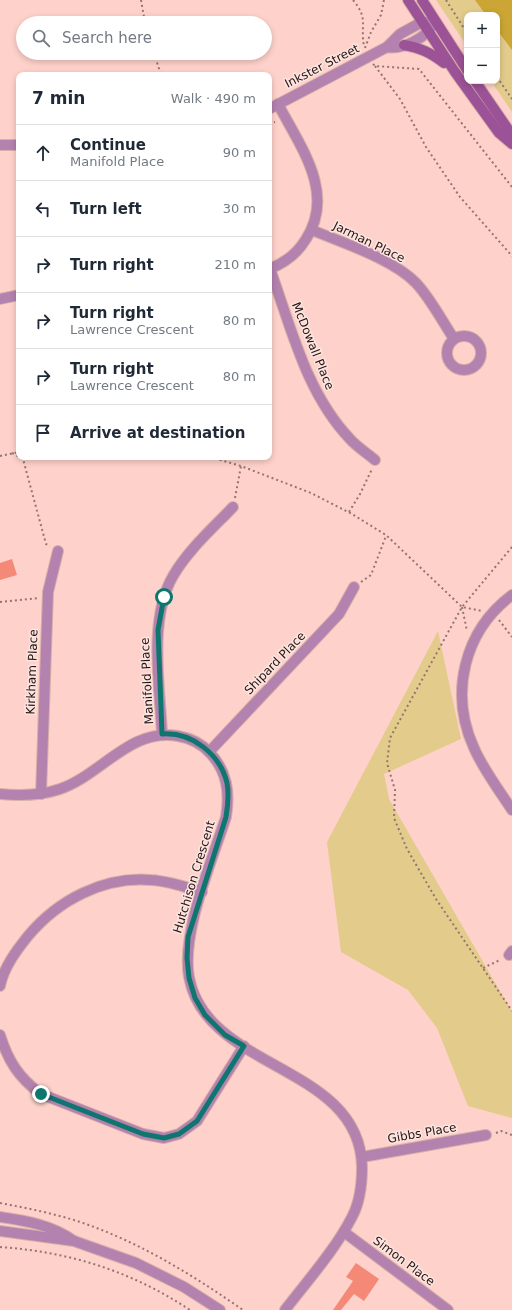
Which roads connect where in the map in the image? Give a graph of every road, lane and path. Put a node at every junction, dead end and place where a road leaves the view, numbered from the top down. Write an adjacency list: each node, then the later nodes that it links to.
1 (141, 0): 7 (path)
2 (353, 0): 13 (path)
3 (384, 0): 13 (path)
4 (408, 0): 8 (main road)
5 (422, 0): 9 (main road)
6 (446, 0): 10 (path)
7 (144, 16)
8 (422, 22): 9 (street, Inkster Street); 11 (main road); 14 (street, Inkster Street)
9 (435, 22): 11 (street, Inkster Street); 18 (main road)
10 (464, 28)
11 (428, 32): 12 (street, Inkster Street); 20 (main road)
12 (404, 45): 14 (street, Inkster Street); 20 (main road)
13 (364, 46): 15 (path)
14 (387, 47): 15 (street, Inkster Street)
15 (369, 56): 17 (path); 24 (street, Inkster Street)
16 (156, 60): 19 (path)
17 (374, 66): 29 (path); 31 (path)
18 (464, 66)
19 (160, 72)
20 (454, 72): 26 (main road)
21 (500, 81): 23 (path)
22 (477, 84): 25 (main road)
23 (512, 99)
24 (273, 106): 30 (street)
25 (512, 135)
26 (512, 144)
27 (0, 145): 28 (street)
28 (16, 145)
29 (512, 187)
30 (312, 230): 32 (street); 36 (street, Jarman Place)
31 (512, 256)
32 (272, 268)
33 (272, 275): 43 (street, McDowall Place)
34 (16, 296): 35 (street)
35 (0, 299)
36 (454, 339)
37 (16, 452): 38 (path)
38 (12, 453): 39 (path); 40 (path)
39 (16, 455)
40 (0, 456)
41 (23, 460): 49 (path)
42 (220, 460): 44 (path)
43 (375, 460): 46 (path)
44 (241, 466): 45 (path); 46 (path)
45 (233, 507): 58 (street, Manifold Place)
46 (349, 512): 47 (path)
47 (386, 536): 50 (path); 54 (path)
48 (512, 546): 54 (path)
49 (58, 551): 52 (street, Kirkham Place)
50 (354, 587): 59 (street, Shipard Place)
51 (512, 595): 55 (street)
52 (48, 597): 53 (path); 61 (street, Kirkham Place)
53 (0, 602)
54 (462, 607): 55 (path); 57 (path); 65 (path)
55 (493, 612): 56 (path); 57 (street)
56 (512, 637)
57 (471, 646): 62 (street)
58 (162, 734): 59 (street, Hutchison Crescent); 61 (street, Hutchison Crescent)
59 (209, 752): 63 (street, Hutchison Crescent)
60 (0, 794): 61 (street, Hutchison Crescent)
61 (41, 794)
62 (512, 810)
63 (202, 892): 66 (street); 69 (street, Hutchison Crescent)
64 (510, 953): 65 (path)
65 (483, 968): 67 (path)
66 (0, 986)
67 (512, 1011)
68 (0, 1035): 69 (street)
69 (244, 1046): 72 (street, Hutchison Crescent)
70 (486, 1135): 71 (path); 72 (street, Gibbs Place)
71 (512, 1135)
72 (362, 1157): 76 (street, Hutchison Crescent)
73 (0, 1203): 81 (path)
74 (0, 1217): 77 (street)
75 (0, 1232): 77 (street)
76 (344, 1232): 82 (street, Hutchison Crescent); 83 (street, Simon Place)
77 (74, 1241): 80 (street)
78 (0, 1247): 79 (path)
79 (190, 1310)
80 (220, 1310)
81 (243, 1310)
82 (285, 1310)
83 (448, 1310)

